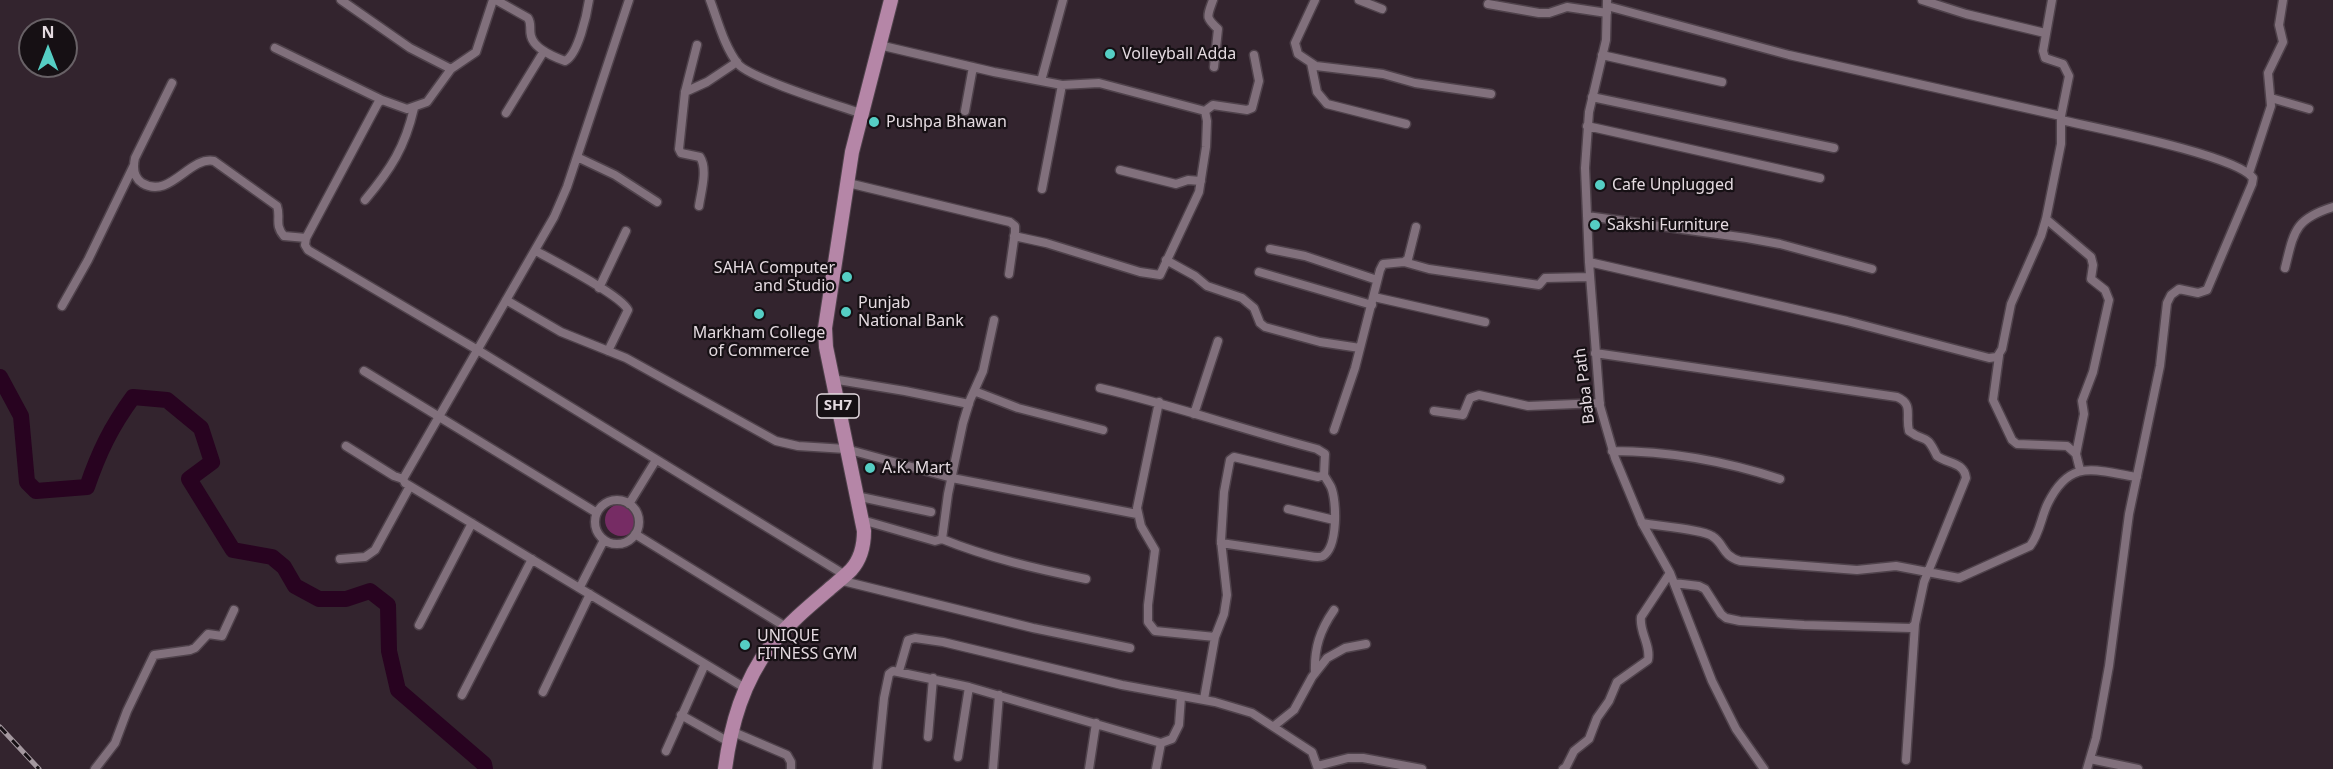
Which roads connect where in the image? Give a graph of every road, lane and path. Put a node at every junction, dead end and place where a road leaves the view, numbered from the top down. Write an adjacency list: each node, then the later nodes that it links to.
1 (341, 0): 28 (street)
2 (495, 0): 21 (street); 28 (street)
3 (589, 0): 21 (street)
4 (629, 0): 48 (street)
5 (710, 0): 24 (street)
6 (891, 0): 19 (main road, SH7)
7 (1063, 0): 29 (street)
8 (1213, 0): 27 (street)
9 (1316, 0): 25 (street)
10 (1359, 0): 16 (street)
11 (1922, 0): 17 (street)
12 (2052, 0): 17 (street)
13 (2283, 0): 36 (street)
14 (1488, 4): 15 (street)
15 (1607, 6): 23 (street, Baba Path); 44 (street)
16 (1382, 9)
17 (2045, 33): 44 (street)
18 (696, 45): 33 (street)
19 (879, 45): 26 (street); 43 (main road, SH7)
20 (275, 48): 37 (street)
21 (544, 51): 42 (street)
22 (1254, 55): 41 (street)
23 (1602, 55): 30 (street); 35 (street, Baba Path)
24 (737, 62): 33 (street); 43 (street)
25 (1311, 63): 34 (street); 45 (street)
26 (973, 67): 29 (street); 40 (street)
27 (1214, 67)
28 (451, 69): 38 (street)
29 (1041, 81): 32 (street)
30 (1722, 82)
31 (172, 83): 49 (street)
32 (1062, 85): 41 (street); 55 (street)
33 (685, 92): 58 (street)
34 (1491, 94)
35 (1592, 97): 46 (street, Baba Path); 47 (street)
36 (2271, 98): 39 (street); 51 (street)
37 (382, 100): 38 (street); 65 (street)
38 (414, 108): 56 (street)
39 (2309, 109)
40 (965, 111)
41 (1205, 111): 53 (street)
42 (506, 113)
43 (863, 114): 54 (main road, SH7)
44 (2061, 118): 51 (street); 61 (street)
45 (1406, 124)
46 (1587, 126): 52 (street); 60 (street, Baba Path)
47 (1834, 148)
48 (577, 157): 57 (street); 67 (street)
49 (134, 165): 65 (street); 80 (street)
50 (1120, 170): 53 (street)
51 (2249, 173): 108 (street)
52 (1820, 178)
53 (1201, 181): 68 (street)
54 (848, 183): 64 (street); 90 (main road, SH7)
55 (1042, 189)
56 (365, 200)
57 (657, 202)
58 (699, 206)
59 (2333, 207): 71 (street)
60 (1587, 216): 70 (street, Baba Path); 72 (street)
61 (2046, 219): 88 (street); 104 (street)
62 (1416, 227): 69 (street)
63 (626, 231): 77 (street)
64 (1014, 236): 68 (street); 74 (street)
65 (306, 238): 85 (street)
66 (1270, 249): 76 (street)
67 (536, 251): 77 (street); 78 (street)
68 (1166, 260): 84 (street)
69 (1404, 262): 75 (street); 76 (street)
70 (1589, 262): 75 (street, Baba Path); 88 (street)
71 (2285, 268)
72 (1872, 269)
73 (1259, 272): 79 (street)
74 (1010, 274)
75 (1590, 277): 87 (street, Baba Path)
76 (1377, 280): 79 (street)
77 (599, 288): 86 (street)
78 (506, 300): 85 (street); 86 (street)
79 (1373, 301): 82 (street); 84 (street)
80 (62, 306)
81 (994, 320): 92 (street)
82 (1485, 322)
83 (1218, 341): 97 (street)
84 (1360, 348): 100 (street)
85 (476, 349): 98 (street); 105 (street)
86 (608, 351): 102 (street)
87 (1595, 353): 94 (street, Baba Path); 130 (street)
88 (1999, 356): 104 (street)
89 (364, 371): 98 (street)
90 (832, 379): 95 (street); 102 (main road, SH7)
91 (1100, 388): 93 (street)
92 (974, 391): 95 (street); 99 (street)
93 (1159, 402): 97 (street); 118 (street)
94 (1600, 403): 96 (street); 103 (street, Baba Path)
95 (969, 404): 110 (street)
96 (1434, 411)
97 (1194, 414): 107 (street)
98 (438, 416): 109 (street); 117 (street)
99 (1103, 430)
100 (1334, 430)
101 (346, 446): 109 (street)
102 (846, 449): 110 (street); 113 (main road, SH7)
103 (1612, 450): 111 (street); 122 (street, Baba Path)
104 (2076, 454): 106 (street)
105 (656, 460): 114 (street); 131 (street)
106 (2080, 471): 108 (street); 130 (street)
107 (1324, 475): 120 (street); 126 (street)
108 (2137, 477): 163 (street)
109 (403, 478): 112 (street)
110 (952, 478): 118 (street); 124 (street)
111 (1780, 479)
112 (410, 486): 121 (street); 127 (street)
113 (856, 496): 116 (street); 119 (main road, SH7)
114 (629, 504): 117 (street); 123 (street)
115 (1288, 509): 120 (street)
116 (931, 512)
117 (597, 513): 125 (street)
118 (1137, 514): 141 (street)
119 (862, 520): 124 (street); 131 (main road, SH7)
120 (1334, 520): 126 (street)
121 (472, 523): 128 (street); 139 (street)
122 (1642, 524): 129 (street, Baba Path); 130 (street)
123 (635, 534): 125 (street); 140 (street)
124 (942, 539): 132 (street)
125 (604, 540): 134 (street)
126 (1221, 543): 141 (street)
127 (340, 559)
128 (532, 559): 134 (street); 151 (street)
129 (1670, 573): 133 (street, Baba Path); 175 (street)
130 (1928, 573): 138 (street)
131 (842, 578): 140 (main road, SH7); 143 (street)
132 (1086, 579)
133 (1674, 583): 138 (street); 164 (street, Baba Path)
134 (580, 587): 135 (street)
135 (590, 594): 144 (street); 150 (street)
136 (234, 610): 167 (street)
137 (1334, 610): 146 (street)
138 (1915, 624): 165 (street)
139 (419, 625)
140 (786, 627): 149 (main road, SH7)
141 (1215, 637): 154 (street)
142 (1366, 644): 146 (street)
143 (1130, 648)
144 (705, 664): 149 (street); 155 (street)
145 (899, 671): 147 (street); 153 (street); 170 (street)
146 (1315, 673): 157 (street)
147 (933, 678): 148 (street); 159 (street)
148 (969, 687): 152 (street); 162 (street)
149 (745, 688): 158 (main road, SH7)
150 (543, 692)
151 (462, 695)
152 (999, 696): 156 (street); 171 (street)
153 (1181, 697): 154 (street); 160 (street)
154 (1204, 699): 157 (street)
155 (681, 716): 158 (street); 161 (street)
156 (1096, 723): 160 (street); 172 (street)
157 (1274, 726): 166 (street)
158 (730, 737): 168 (main road, SH7); 169 (street)
159 (928, 737)
160 (1161, 742): 173 (street)
161 (666, 751)
162 (958, 757)
163 (2090, 759): 178 (street); 179 (street)
164 (1758, 760): 176 (street); 177 (street, Baba Path)
165 (1906, 760)
166 (1317, 767): 174 (street)
167 (95, 769)
168 (725, 769)
169 (791, 769)
170 (877, 769)
171 (993, 769)
172 (1089, 769)
173 (1156, 769)
174 (1422, 769)
175 (1563, 769)
176 (1753, 769)
177 (1764, 769)
178 (2086, 769)
179 (2138, 769)

